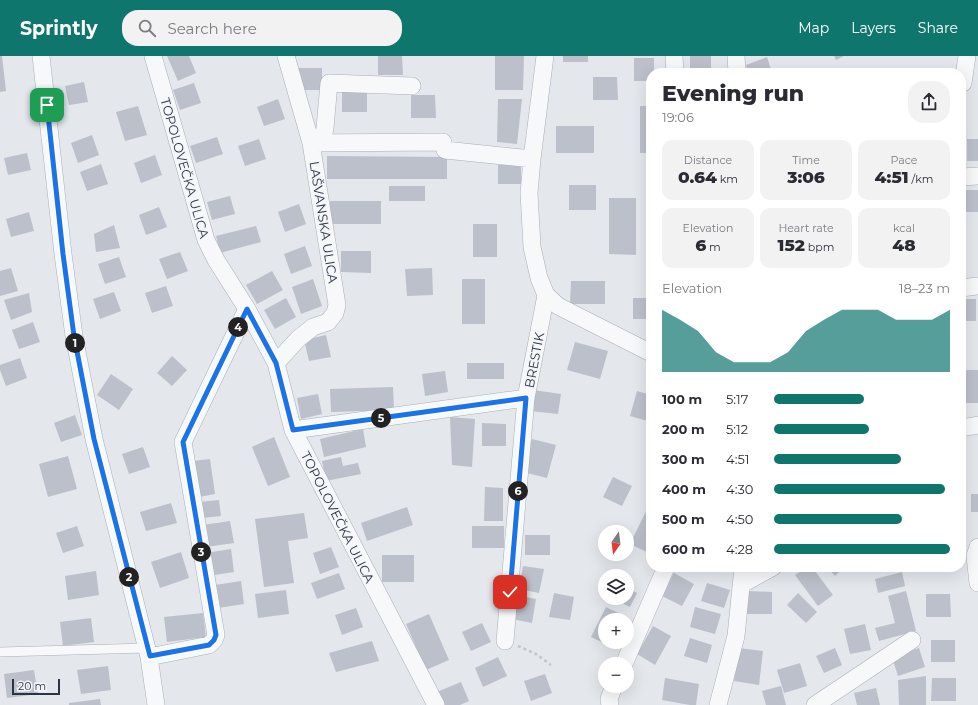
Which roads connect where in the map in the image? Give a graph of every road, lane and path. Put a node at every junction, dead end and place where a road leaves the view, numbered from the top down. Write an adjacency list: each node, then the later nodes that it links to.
1 (41, 56): 32 (street)
2 (153, 56): 17 (street, TOPOLOVEČKA ULICA)
3 (286, 56): 10 (street, LAŠVANSKA ULICA)
4 (545, 56): 11 (street)
5 (674, 56): 7 (street)
6 (967, 56): 8 (street)
7 (675, 68)
8 (965, 68)
9 (412, 86): 10 (street)
10 (317, 143): 11 (street); 19 (street, LAŠVANSKA ULICA)
11 (532, 159): 16 (street)
12 (978, 176): 13 (street)
13 (966, 177)
14 (978, 286): 15 (street)
15 (966, 287)
16 (546, 295): 18 (street); 20 (street, BRESTIK)
17 (247, 309): 19 (street, TOPOLOVEČKA ULICA); 32 (street)
18 (646, 350)
19 (276, 363): 23 (street, TOPOLOVEČKA ULICA)
20 (526, 398): 23 (street); 30 (street, BRESTIK)
21 (978, 425): 22 (street)
22 (966, 427)
23 (293, 430): 37 (street, TOPOLOVEČKA ULICA)
24 (977, 547): 28 (street)
25 (664, 572): 33 (street)
26 (754, 572): 27 (street)
27 (743, 575): 39 (street)
28 (978, 583)
29 (912, 640): 40 (street)
30 (506, 641): 34 (path)
31 (0, 652): 32 (lane)
32 (148, 652): 36 (street)
33 (627, 657)
34 (551, 665)
35 (611, 693): 38 (street)
36 (156, 705)
37 (436, 705)
38 (610, 705)
39 (718, 705)
40 (815, 705)

